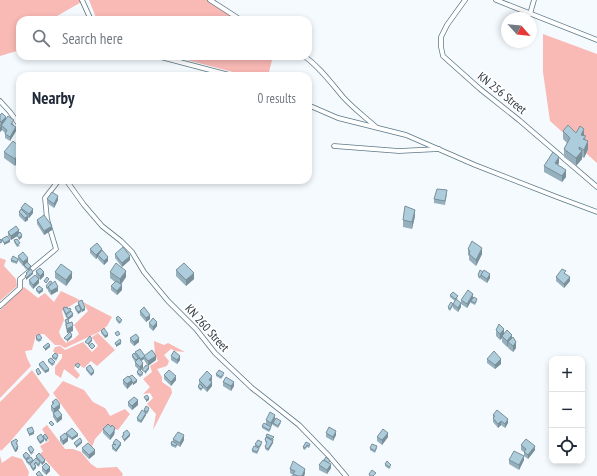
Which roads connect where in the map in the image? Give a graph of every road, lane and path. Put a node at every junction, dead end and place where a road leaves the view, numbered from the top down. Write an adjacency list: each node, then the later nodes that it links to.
1 (82, 0): 8 (street)
2 (210, 0): 9 (street)
3 (465, 0): 23 (street, KN 256 Street)
4 (496, 0): 6 (street)
5 (534, 0): 7 (street)
6 (525, 12)
7 (531, 12)
8 (89, 16)
9 (235, 16)
10 (537, 17): 11 (street)
11 (597, 40)
12 (172, 60): 14 (street)
13 (309, 60): 18 (street)
14 (218, 72)
15 (0, 102): 17 (street)
16 (312, 107): 18 (street)
17 (16, 120)
18 (376, 127): 20 (street)
19 (334, 146): 20 (street)
20 (440, 149): 24 (street)
21 (56, 184): 25 (street)
22 (69, 184): 26 (street, KN 260 Street)
23 (597, 186)
24 (597, 212)
25 (0, 306)
26 (346, 476)

